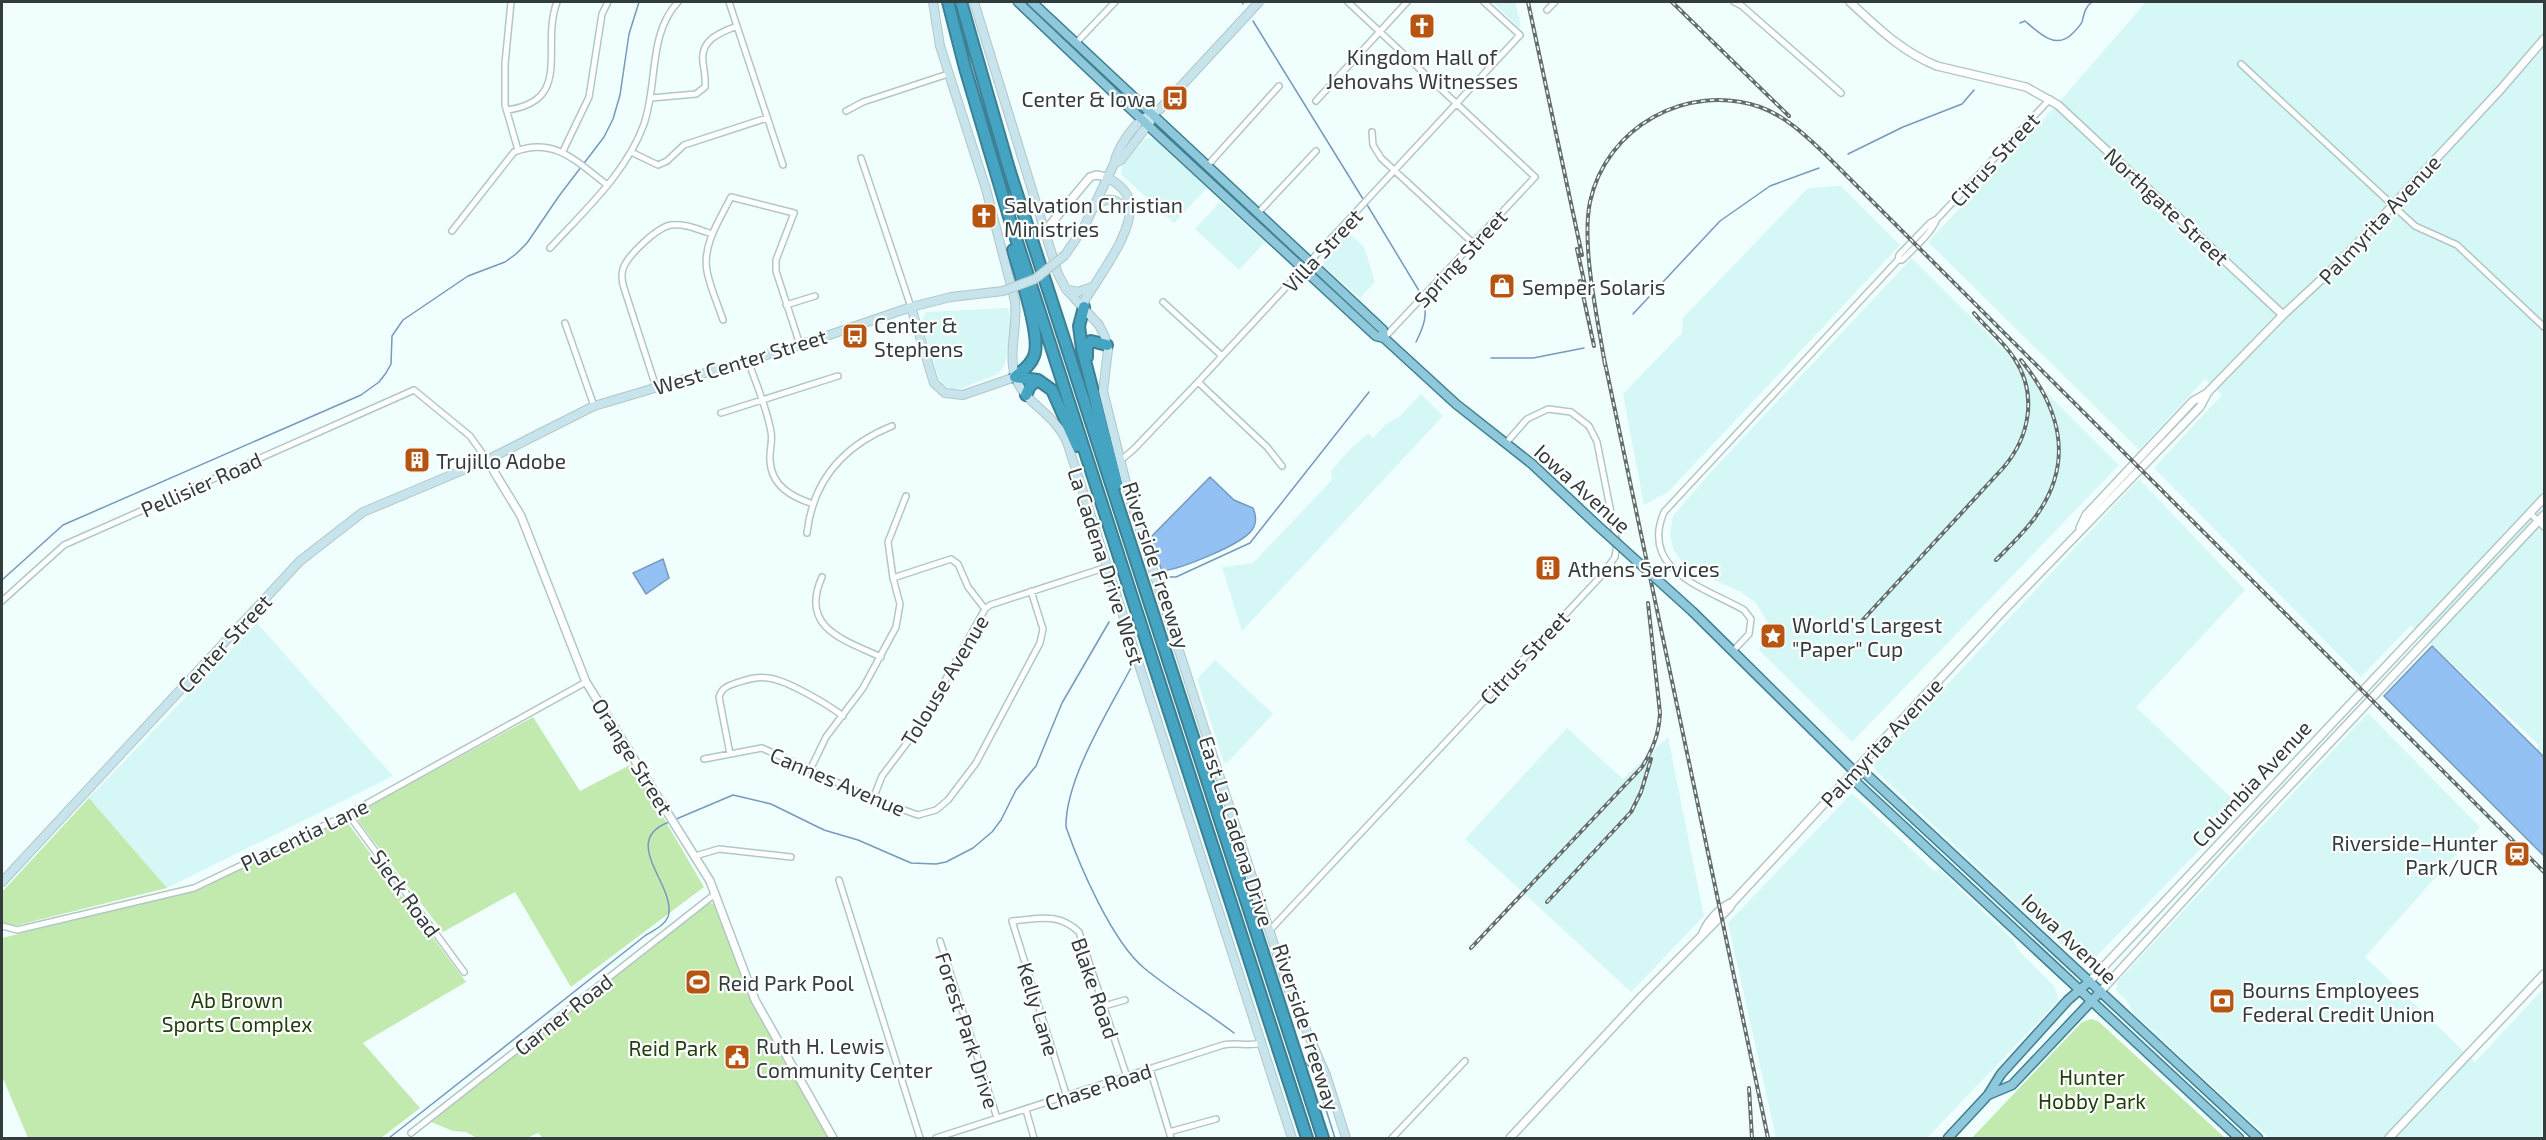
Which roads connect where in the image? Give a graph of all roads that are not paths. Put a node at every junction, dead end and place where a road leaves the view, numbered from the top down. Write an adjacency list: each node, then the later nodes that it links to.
1 (512, 2): 33 (street)
2 (557, 2): 33 (street)
3 (608, 2): 40 (street)
4 (678, 2): 29 (street)
5 (729, 2): 21 (street)
6 (933, 2): 26 (main road, La Cadena Drive West)
7 (948, 2): 53 (highway, Riverside Freeway)
8 (961, 2): 99 (highway, Riverside Freeway)
9 (974, 2): 55 (main road)
10 (1018, 2): 24 (main road, Iowa Avenue)
11 (1032, 2): 24 (main road, Iowa Avenue)
12 (1115, 2): 24 (street)
13 (1259, 2): 35 (main road)
14 (1348, 2): 22 (street)
15 (1407, 2): 22 (street)
16 (1484, 2): 32 (street, Villa Street)
17 (1555, 2): 20 (street)
18 (1734, 2): 28 (street)
19 (1850, 2): 30 (street, Northgate Street)
20 (1547, 10)
21 (737, 26): 29 (street); 36 (street)
22 (1379, 32): 31 (street); 32 (street)
23 (2544, 39): 49 (street, Palmyrita Avenue)
24 (1072, 47): 35 (main road, Iowa Avenue); 37 (main road, Iowa Avenue)
25 (2241, 64): 49 (street)
26 (948, 74): 34 (street); 79 (main road, La Cadena Drive West)
27 (1280, 86): 45 (street)
28 (1841, 93)
29 (651, 98): 42 (street)
30 (2050, 99): 68 (street, Northgate Street); 110 (street, Citrus Street)
31 (1316, 100)
32 (1456, 105): 46 (street, Villa Street); 57 (street, Spring Street)
33 (507, 110): 39 (street)
34 (846, 111)
35 (1153, 115): 37 (main road); 45 (main road, Iowa Avenue)
36 (767, 118): 42 (street); 44 (street)
37 (1146, 123): 47 (main road); 60 (main road, Iowa Avenue)
38 (1372, 132): 46 (street)
39 (518, 150): 40 (street); 54 (street)
40 (563, 151): 48 (street)
41 (1316, 151): 52 (street)
42 (631, 152): 48 (street)
43 (861, 158): 66 (street)
44 (783, 165)
45 (1208, 165): 52 (main road, Iowa Avenue)
46 (1395, 170): 57 (street); 59 (street, Villa Street)
47 (1107, 177): 50 (main road); 51 (main road); 55 (street)
48 (606, 184): 58 (street)
49 (2392, 206): 68 (street, Palmyrita Avenue); 71 (street)
50 (1091, 211): 51 (main road); 66 (main road, West Center Street, bridge)
51 (1130, 213): 61 (main road)
52 (1258, 213): 59 (main road, Iowa Avenue)
53 (1010, 220): 79 (highway); 101 (highway, Riverside Freeway)
54 (452, 231)
55 (1044, 231): 62 (main road)
56 (712, 234): 65 (street); 69 (street); 82 (street)
57 (1474, 244): 72 (street, Spring Street)
58 (550, 248)
59 (1310, 262): 60 (street, Villa Street); 72 (main road, Iowa Avenue)
60 (1304, 269): 72 (main road, Iowa Avenue); 75 (street, Villa Street)
61 (1093, 286): 62 (main road); 67 (main road)
62 (1066, 289): 67 (main road)
63 (815, 296): 65 (street)
64 (1163, 302): 75 (street)
65 (786, 305): 73 (street)
66 (911, 307): 73 (main road, West Center Street); 79 (main road)
67 (1084, 307): 74 (main road); 77 (highway)
68 (2283, 315): 119 (street, Palmyrita Avenue)
69 (723, 320)
70 (565, 323): 86 (street)
71 (2544, 327)
72 (1384, 338): 89 (main road, Iowa Avenue)
73 (800, 345): 76 (main road, West Center Street)
74 (1107, 345): 77 (highway); 91 (main road, East La Cadena Drive)
75 (1222, 356): 81 (street, Villa Street)
76 (748, 360): 82 (main road, West Center Street); 85 (street)
77 (1088, 370): 99 (highway)
78 (838, 376): 85 (street)
79 (1015, 377): 80 (highway); 84 (main road, La Cadena Drive West)
80 (1038, 380): 84 (highway); 101 (highway)
81 (1198, 382): 91 (street, Villa Street); 92 (street)
82 (656, 387): 86 (main road, West Center Street)
83 (414, 390): 90 (street, Orange Street); 108 (street, Pellisier Road)
84 (1026, 395): 102 (main road, La Cadena Drive West)
85 (761, 400): 87 (street); 95 (street)
86 (594, 406): 90 (main road, West Center Street)
87 (722, 413)
88 (892, 426): 95 (street)
89 (1506, 443): 110 (main road, Iowa Avenue, bridge); 133 (street, Citrus Street)
90 (487, 460): 112 (street, Orange Street); 128 (main road, Center Street)
91 (1120, 461): 133 (main road, East La Cadena Drive)
92 (1282, 466)
93 (906, 496): 104 (street)
94 (2544, 498): 96 (street, Columbia Avenue)
95 (813, 504): 100 (street)
96 (2530, 513): 98 (street); 105 (street, Columbia Avenue)
97 (2544, 514): 98 (street, Columbia Avenue)
98 (2541, 524): 107 (street, Columbia Avenue)
99 (1125, 531): 160 (highway, Riverside Freeway)
100 (807, 533)
101 (1111, 536): 159 (highway, Riverside Freeway)
102 (1107, 567): 106 (street, Tolouse Avenue); 143 (main road, La Cadena Drive West)
103 (822, 577): 111 (street)
104 (893, 578): 109 (street); 111 (street)
105 (2465, 584): 107 (street); 116 (street, Columbia Avenue)
106 (1031, 591): 109 (street, Tolouse Avenue); 120 (street, Cannes Avenue)
107 (2472, 591): 117 (street, Columbia Avenue)
108 (2, 601)
109 (985, 609): 120 (street, Tolouse Avenue)
110 (1733, 651): 119 (main road, Iowa Avenue)
111 (881, 657): 113 (street)
112 (586, 682): 121 (street, Placentia Lane); 122 (street, Orange Street)
113 (843, 716): 114 (street); 118 (street)
114 (730, 754): 115 (street, Cannes Avenue); 118 (street, Cannes Avenue)
115 (704, 759)
116 (2298, 760): 117 (street); 124 (street, Columbia Avenue)
117 (2306, 768): 125 (street, Columbia Avenue)
118 (810, 770): 120 (street, Cannes Avenue)
119 (1854, 771): 137 (main road, Iowa Avenue); 138 (main road, Iowa Avenue); 163 (street, Palmyrita Avenue)
120 (873, 799)
121 (348, 814): 132 (street, Placentia Lane); 135 (street, Sieck Road)
122 (695, 856): 123 (street); 130 (street, Orange Street)
123 (792, 856)
124 (2205, 859): 125 (street); 127 (street, Columbia Avenue)
125 (2214, 867): 129 (street, Columbia Avenue)
126 (839, 880): 155 (street)
127 (2184, 880): 129 (street); 137 (street, Columbia Avenue)
128 (2, 882)
129 (2193, 890): 139 (street, Columbia Avenue)
130 (715, 894): 152 (street, Garner Road); 154 (street, Orange Street)
131 (1012, 921): 142 (street, Blake Road); 148 (street, Kelly Lane)
132 (2, 926)
133 (1270, 930): 161 (main road, East La Cadena Drive)
134 (940, 941): 150 (street, Forest Park Drive)
135 (464, 972)
136 (2544, 976): 167 (street)
137 (2090, 981): 138 (main road, Columbia Avenue); 139 (main road, Iowa Avenue)
138 (2078, 990): 141 (main road, Iowa Avenue); 147 (main road, Columbia Avenue)
139 (2101, 991): 141 (main road, Columbia Avenue); 166 (main road, Iowa Avenue)
140 (1125, 1000): 142 (street)
141 (2091, 1003): 147 (main road, Columbia Avenue); 165 (main road, Iowa Avenue)
142 (1104, 1006): 146 (street, Blake Road)
143 (1261, 1043): 145 (street, Chase Road); 158 (main road, La Cadena Drive West)
144 (1465, 1061): 162 (street)
145 (1149, 1069): 146 (street, Chase Road); 153 (street)
146 (1127, 1077): 148 (street, Chase Road)
147 (1988, 1095): 164 (main road, Columbia Avenue)
148 (1067, 1097): 149 (street, Chase Road)
149 (1026, 1110): 150 (street, Chase Road); 157 (street)
150 (997, 1118): 156 (street, Chase Road)
151 (1216, 1119): 153 (street)
152 (411, 1133)
153 (1170, 1136)
154 (833, 1138)
155 (920, 1138)
156 (936, 1138)
157 (1035, 1138)
158 (1292, 1138)
159 (1307, 1138)
160 (1323, 1138)
161 (1346, 1138)
162 (1392, 1138)
163 (1510, 1138)
164 (1948, 1138)
165 (2239, 1138)
166 (2258, 1138)
167 (2389, 1138)

